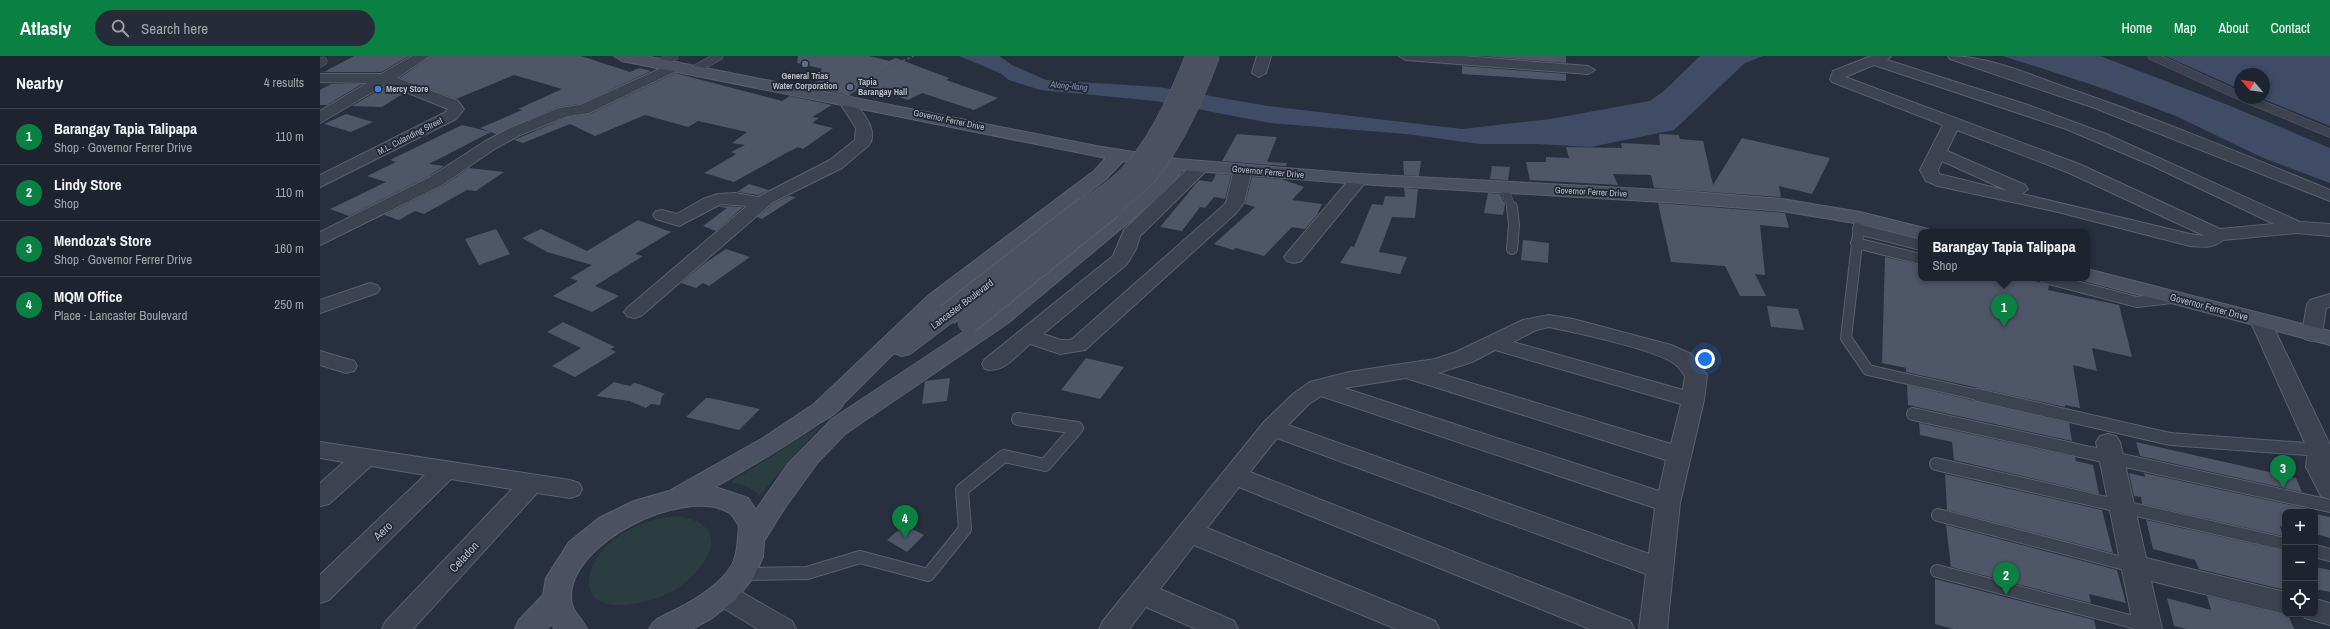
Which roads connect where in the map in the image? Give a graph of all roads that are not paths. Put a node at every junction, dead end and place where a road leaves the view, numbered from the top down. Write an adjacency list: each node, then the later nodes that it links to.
1 (422, 56): 19 (street)
2 (622, 56): 14 (main road, Governor Ferrer Drive)
3 (719, 56): 15 (lane)
4 (1194, 56): 56 (main road, Lancaster Boulevard, bridge)
5 (1211, 56): 56 (main road, Lancaster Boulevard, bridge)
6 (1264, 56): 17 (street)
7 (1406, 56): 10 (street)
8 (1955, 56): 34 (street)
9 (2152, 56): 20 (lane)
10 (1431, 57): 12 (street)
11 (1879, 58): 24 (street); 39 (street)
12 (1486, 59): 13 (street)
13 (1544, 61): 16 (street)
14 (670, 62): 15 (main road, Governor Ferrer Drive); 43 (street)
15 (694, 70): 21 (main road, Governor Ferrer Drive)
16 (1588, 70)
17 (1259, 73)
18 (320, 78): 19 (street, M.L. Culanding Street)
19 (382, 79): 23 (street); 32 (street, M.L. Culanding Street)
20 (2234, 93)
21 (846, 100): 27 (main road, Governor Ferrer Drive); 35 (street)
22 (2260, 104): 25 (lane)
23 (320, 118)
24 (1953, 121): 26 (street); 42 (street)
25 (2330, 133)
26 (1937, 153): 36 (street); 36 (street)
27 (1118, 155): 28 (main road, Governor Ferrer Drive); 67 (main road)
28 (1177, 164): 29 (main road, Governor Ferrer Drive); 70 (main road)
29 (1201, 166): 30 (main road, Governor Ferrer Drive); 58 (street)
30 (1243, 169): 31 (main road, Governor Ferrer Drive); 58 (street)
31 (1359, 179): 33 (main road, Governor Ferrer Drive); 47 (street)
32 (320, 182)
33 (1503, 187): 38 (main road, Governor Ferrer Drive); 46 (lane)
34 (2330, 196)
35 (762, 203): 37 (street); 55 (street)
36 (2059, 207): 42 (street)
37 (662, 215)
38 (1859, 223): 41 (main road, Governor Ferrer Drive); 44 (lane); 45 (lane)
39 (2296, 227): 40 (street); 42 (street)
40 (2330, 230)
41 (1918, 233)
42 (2218, 235)
43 (320, 239)
44 (1856, 243): 48 (lane); 74 (lane)
45 (1918, 244)
46 (1512, 249)
47 (1294, 257)
48 (1918, 259)
49 (2090, 276): 52 (main road, Governor Ferrer Drive)
50 (2056, 281): 52 (lane)
51 (370, 289): 54 (street)
52 (2174, 298): 57 (main road, Governor Ferrer Drive)
53 (2330, 300): 59 (street)
54 (320, 307)
55 (634, 312)
56 (957, 319): 67 (main road, Lancaster Boulevard); 70 (main road, Lancaster Boulevard)
57 (2260, 320): 59 (main road, Governor Ferrer Drive); 74 (street)
58 (1027, 336): 62 (street)
59 (2321, 336)
60 (1494, 343): 64 (street); 66 (street); 66 (street)
61 (320, 358): 63 (street)
62 (993, 364)
63 (346, 366)
64 (1406, 371): 65 (street); 75 (street)
65 (1318, 387): 71 (street); 85 (street)
66 (1693, 400): 75 (street)
67 (820, 412): 84 (main road, Lancaster Boulevard)
68 (1913, 414): 72 (lane)
69 (1018, 418): 97 (lane)
70 (840, 425): 90 (main road, Lancaster Boulevard)
71 (1272, 428): 79 (street); 95 (street)
72 (2109, 449): 86 (street); 87 (lane)
73 (320, 450): 76 (street)
74 (2325, 454): 82 (street)
75 (1680, 456): 85 (street)
76 (365, 458): 78 (street); 83 (street)
77 (1936, 464): 86 (lane)
78 (445, 470): 80 (street); 98 (street, Aero)
79 (1233, 475): 89 (street); 114 (street)
80 (531, 484): 81 (street); 106 (street, Celadon)
81 (570, 489)
82 (2330, 490)
83 (320, 497)
84 (676, 497): 90 (main road); 101 (main road)
85 (1668, 503): 95 (street)
86 (2121, 506): 91 (lane); 94 (street)
87 (2330, 506)
88 (1938, 515): 94 (lane)
89 (1190, 532): 99 (street); 113 (street)
90 (754, 535): 97 (main road)
91 (2282, 543)
92 (2318, 552): 93 (lane)
93 (2330, 554)
94 (2134, 566): 102 (street); 105 (street)
95 (1659, 568): 115 (street)
96 (1937, 571): 105 (lane)
97 (740, 574): 100 (main road)
98 (320, 592)
99 (1142, 592): 111 (street); 112 (street)
100 (722, 594): 109 (main road); 110 (street)
101 (556, 600): 107 (main road); 108 (main road)
102 (2282, 602)
103 (2318, 611): 104 (street)
104 (2330, 614)
105 (2148, 627)
106 (396, 629)
107 (529, 629)
108 (573, 629)
109 (664, 629)
110 (782, 629)
111 (1113, 629)
112 (1224, 629)
113 (1425, 629)
114 (1620, 629)
115 (1653, 629)

